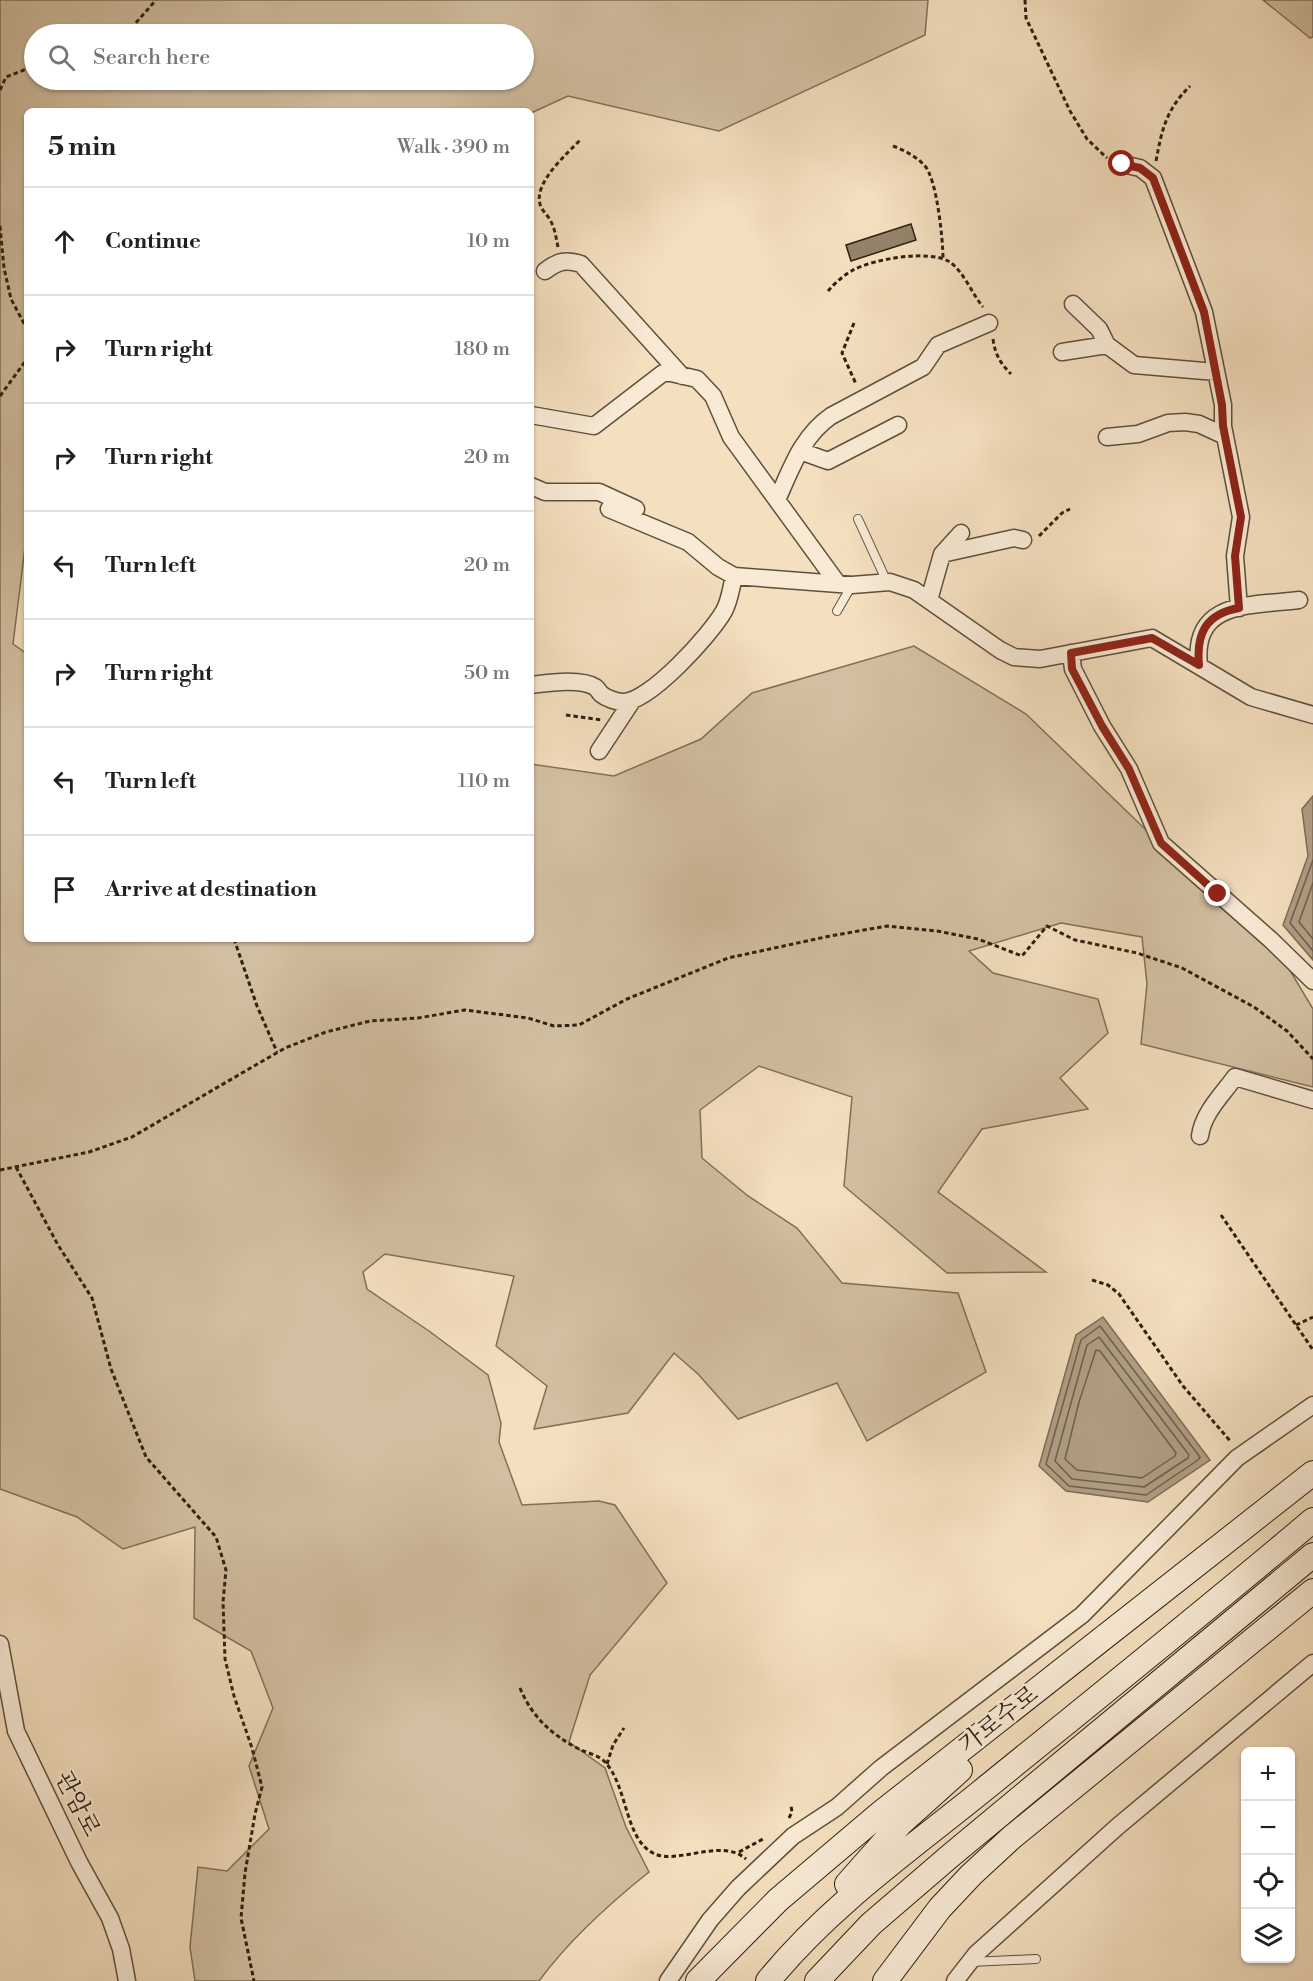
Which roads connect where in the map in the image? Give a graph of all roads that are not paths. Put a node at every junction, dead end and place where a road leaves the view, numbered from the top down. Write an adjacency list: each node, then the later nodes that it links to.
1 (1122, 164): 7 (street)
2 (545, 271): 8 (street)
3 (1074, 304): 5 (street)
4 (989, 323): 13 (street)
5 (1107, 345): 6 (street); 7 (street)
6 (1062, 352)
7 (1216, 372): 11 (street)
8 (682, 376): 9 (street); 15 (street)
9 (534, 416)
10 (898, 425): 13 (street)
11 (1225, 436): 12 (street); 27 (street)
12 (1107, 437)
13 (800, 451): 15 (street)
14 (534, 487): 20 (street)
15 (777, 500): 24 (street)
16 (609, 509): 20 (street)
17 (858, 519): 23 (lane)
18 (961, 533): 21 (street)
19 (1023, 540): 21 (street)
20 (700, 551): 22 (street)
21 (942, 554): 25 (street)
22 (734, 576): 24 (street); 32 (street)
23 (888, 582): 24 (street); 25 (street)
24 (845, 584): 28 (lane)
25 (929, 600): 29 (street)
26 (1299, 600): 27 (street)
27 (1239, 608): 30 (street)
28 (837, 610)
29 (1071, 653): 30 (street); 35 (street)
30 (1199, 665): 33 (street)
31 (534, 685): 32 (street)
32 (632, 701): 34 (street)
33 (1313, 715)
34 (599, 751)
35 (1313, 981)
36 (1313, 1100): 37 (street)
37 (1200, 1136)
38 (1313, 1405): 50 (street)
39 (1313, 1473): 44 (main road, 가로수로)
40 (1313, 1520): 46 (main road, 가로수로)
41 (1313, 1555): 53 (main road)
42 (1313, 1591): 54 (main road)
43 (0, 1644): 49 (street, 관암로)
44 (1072, 1663): 46 (main road); 51 (main road, 가로수로)
45 (1313, 1663): 48 (street)
46 (792, 1952): 52 (main road, 가로수로)
47 (1036, 1959): 48 (lane)
48 (970, 1962): 55 (street)
49 (127, 1981)
50 (668, 1981)
51 (698, 1981)
52 (768, 1981)
53 (817, 1981)
54 (885, 1981)
55 (955, 1981)

